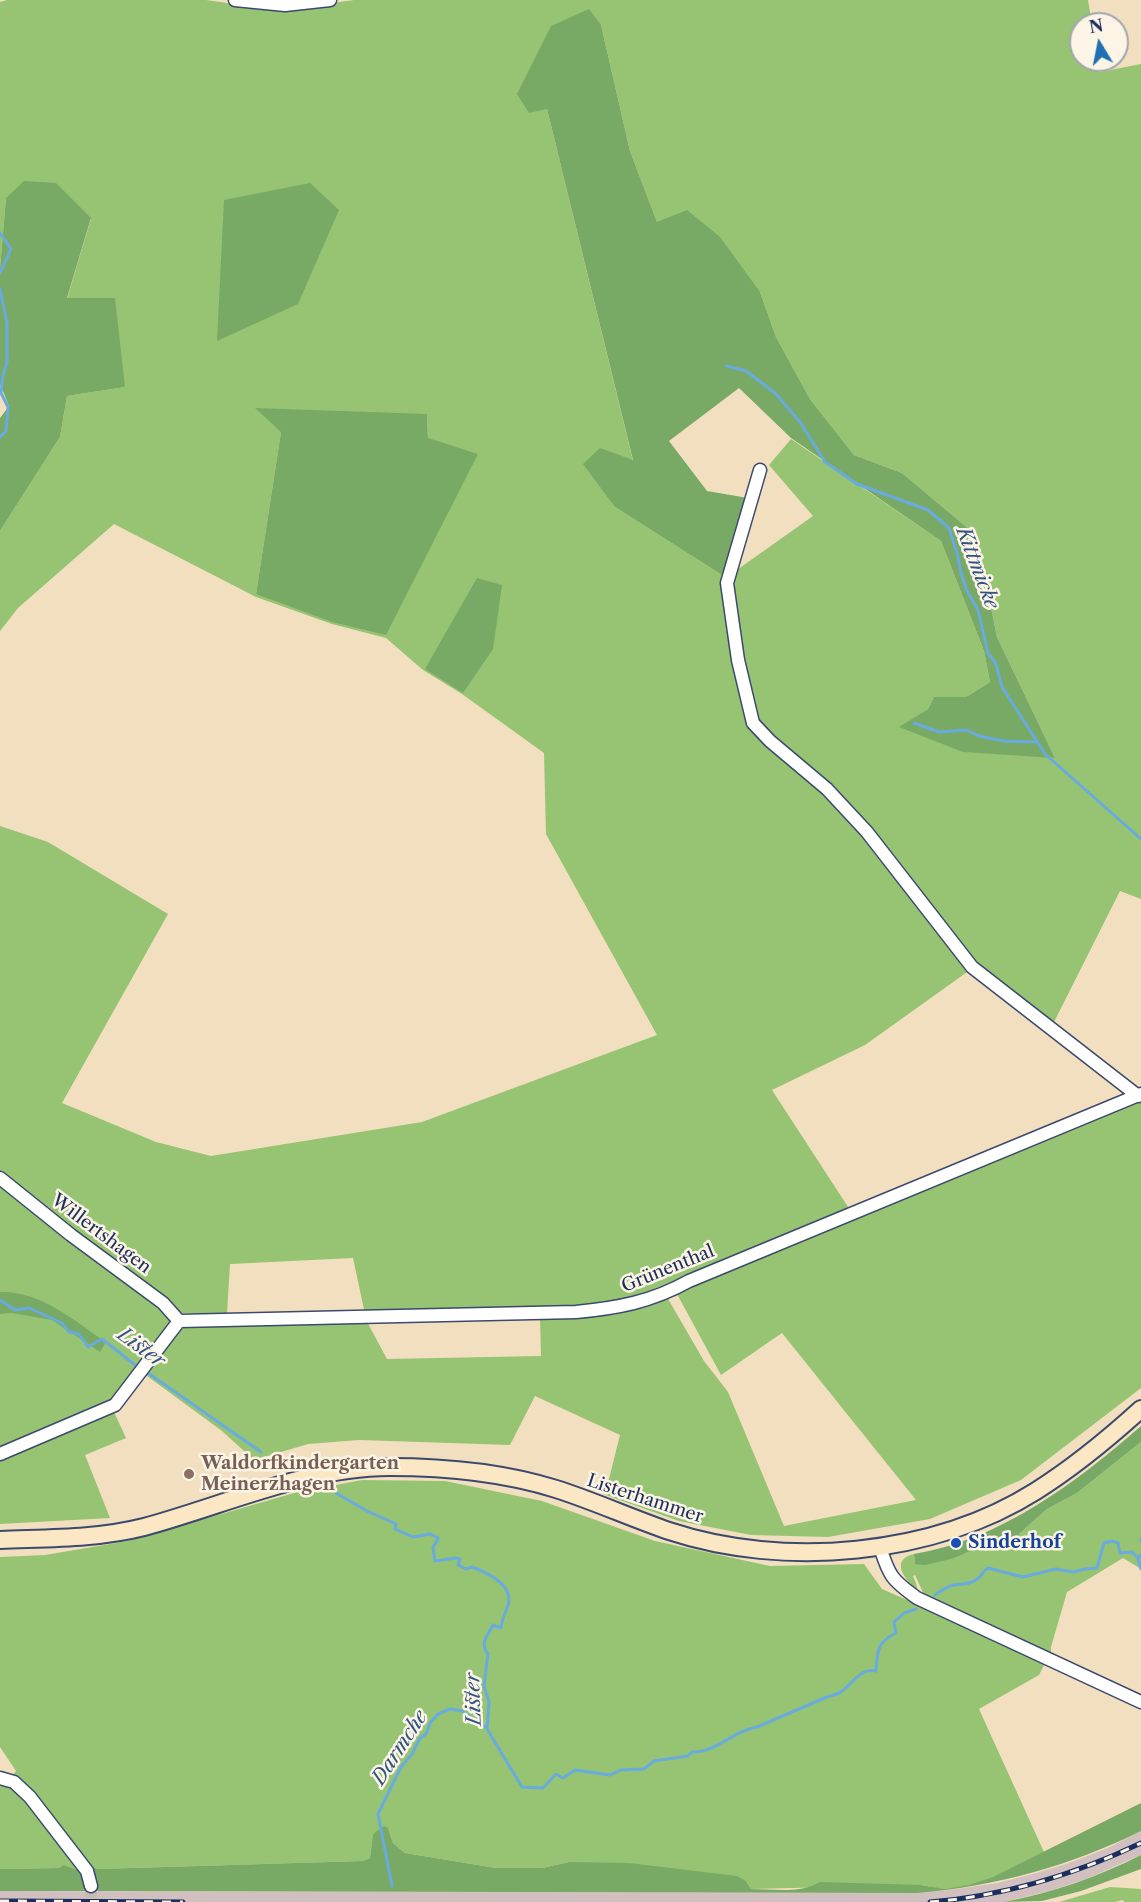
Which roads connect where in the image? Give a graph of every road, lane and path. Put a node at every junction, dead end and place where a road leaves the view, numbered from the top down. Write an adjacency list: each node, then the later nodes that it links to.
1 (235, 0): 2 (street)
2 (330, 0)
3 (760, 470): 4 (street)
4 (1139, 1095): 6 (street, Grünenthal)
5 (0, 1178): 6 (street, Willertshagen)
6 (179, 1321): 8 (street)
7 (1141, 1409): 10 (main road, Listerhammer)
8 (0, 1454)
9 (0, 1540): 10 (main road, Listerhammer)
10 (880, 1546): 11 (street)
11 (1141, 1702)
12 (0, 1778): 13 (street)
13 (91, 1886)

